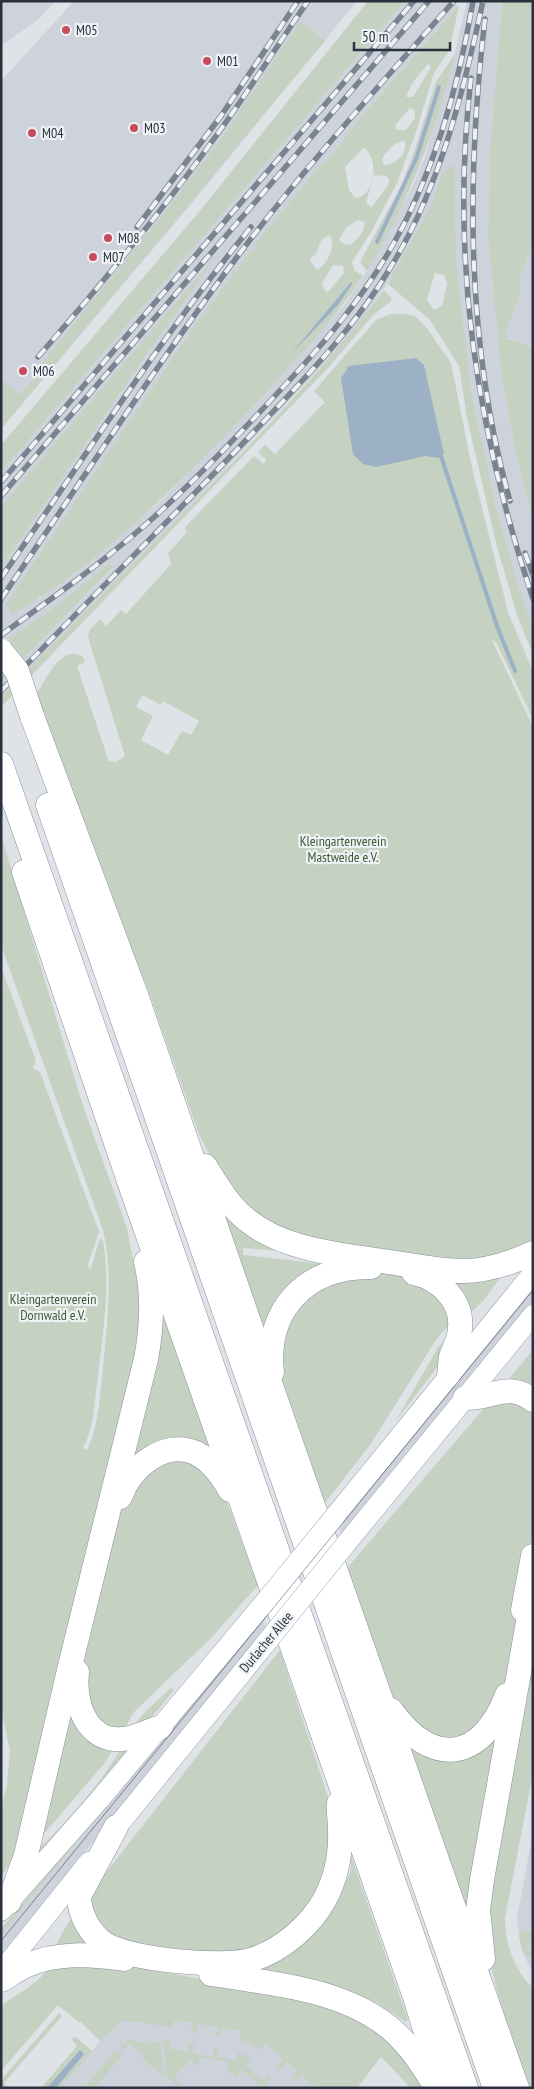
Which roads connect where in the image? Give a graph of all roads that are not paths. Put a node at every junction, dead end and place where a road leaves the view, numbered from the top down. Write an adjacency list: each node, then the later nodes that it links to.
1 (1, 651): 3 (highway, bridge)
2 (1, 672): 3 (highway)
3 (26, 722): 6 (highway); 29 (highway)
4 (1, 764): 5 (highway)
5 (17, 809): 7 (highway); 28 (highway)
6 (181, 1126): 8 (highway); 14 (highway)
7 (131, 1187): 15 (highway); 22 (highway)
8 (533, 1253)
9 (533, 1273): 11 (main road, Durlacher Allee)
10 (533, 1315): 12 (main road, Durlacher Allee)
11 (449, 1376): 14 (highway); 19 (main road, Durlacher Allee, bridge)
12 (465, 1398): 13 (highway); 21 (main road, Durlacher Allee, bridge)
13 (533, 1400)
14 (276, 1404): 18 (highway)
15 (247, 1517): 19 (highway); 20 (highway)
16 (533, 1556): 18 (highway)
17 (533, 1594): 25 (highway)
18 (377, 1690): 25 (highway)
19 (161, 1728): 22 (main road, Durlacher Allee)
20 (341, 1786): 21 (highway); 27 (highway)
21 (116, 1827): 23 (main road, Durlacher Allee)
22 (5, 1907)
23 (1, 1972)
24 (1, 1980): 26 (highway)
25 (491, 2014): 30 (highway)
26 (436, 2088)
27 (443, 2088)
28 (466, 2088)
29 (495, 2088)
30 (517, 2088)

